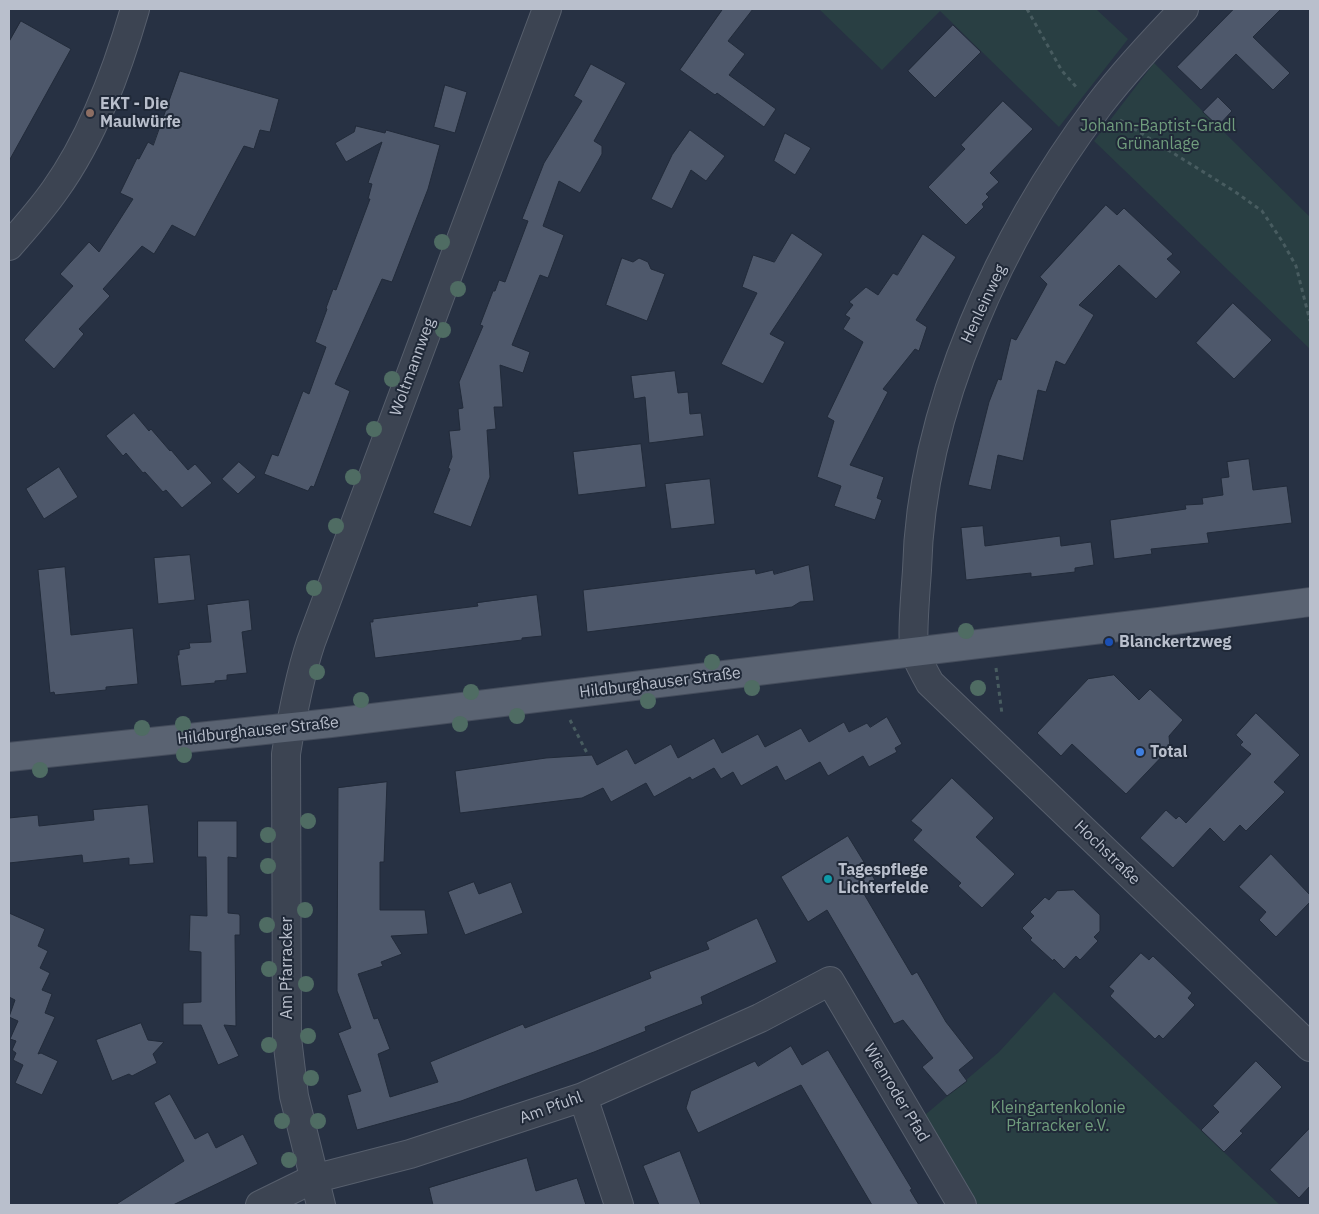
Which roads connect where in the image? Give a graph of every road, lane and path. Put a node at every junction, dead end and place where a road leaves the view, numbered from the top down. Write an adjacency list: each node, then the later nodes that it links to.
1 (135, 9): 7 (street)
2 (548, 9): 14 (street, Woltmannweg)
3 (1027, 9): 5 (path)
4 (1184, 9): 10 (street, Henleinweg)
5 (1084, 93)
6 (1118, 119): 8 (path)
7 (9, 246)
8 (1310, 320)
9 (1310, 602): 10 (main road, Hildburghauser Straße)
10 (914, 651): 14 (main road, Hildburghauser Straße); 18 (street, Hochstraße)
11 (996, 667): 12 (path)
12 (1002, 715)
13 (569, 720): 15 (path)
14 (290, 728): 16 (main road, Hildburghauser Straße); 20 (street, Am Pfarracker)
15 (588, 755)
16 (9, 758)
17 (830, 981): 19 (street, Am Pfuhl); 24 (street, Wienroder Pfad)
18 (1310, 1047)
19 (583, 1096): 20 (street, Am Pfuhl); 23 (street)
20 (313, 1180): 21 (street, Am Pfuhl); 22 (street, Am Pfarracker)
21 (260, 1205)
22 (321, 1205)
23 (619, 1205)
24 (962, 1205)

